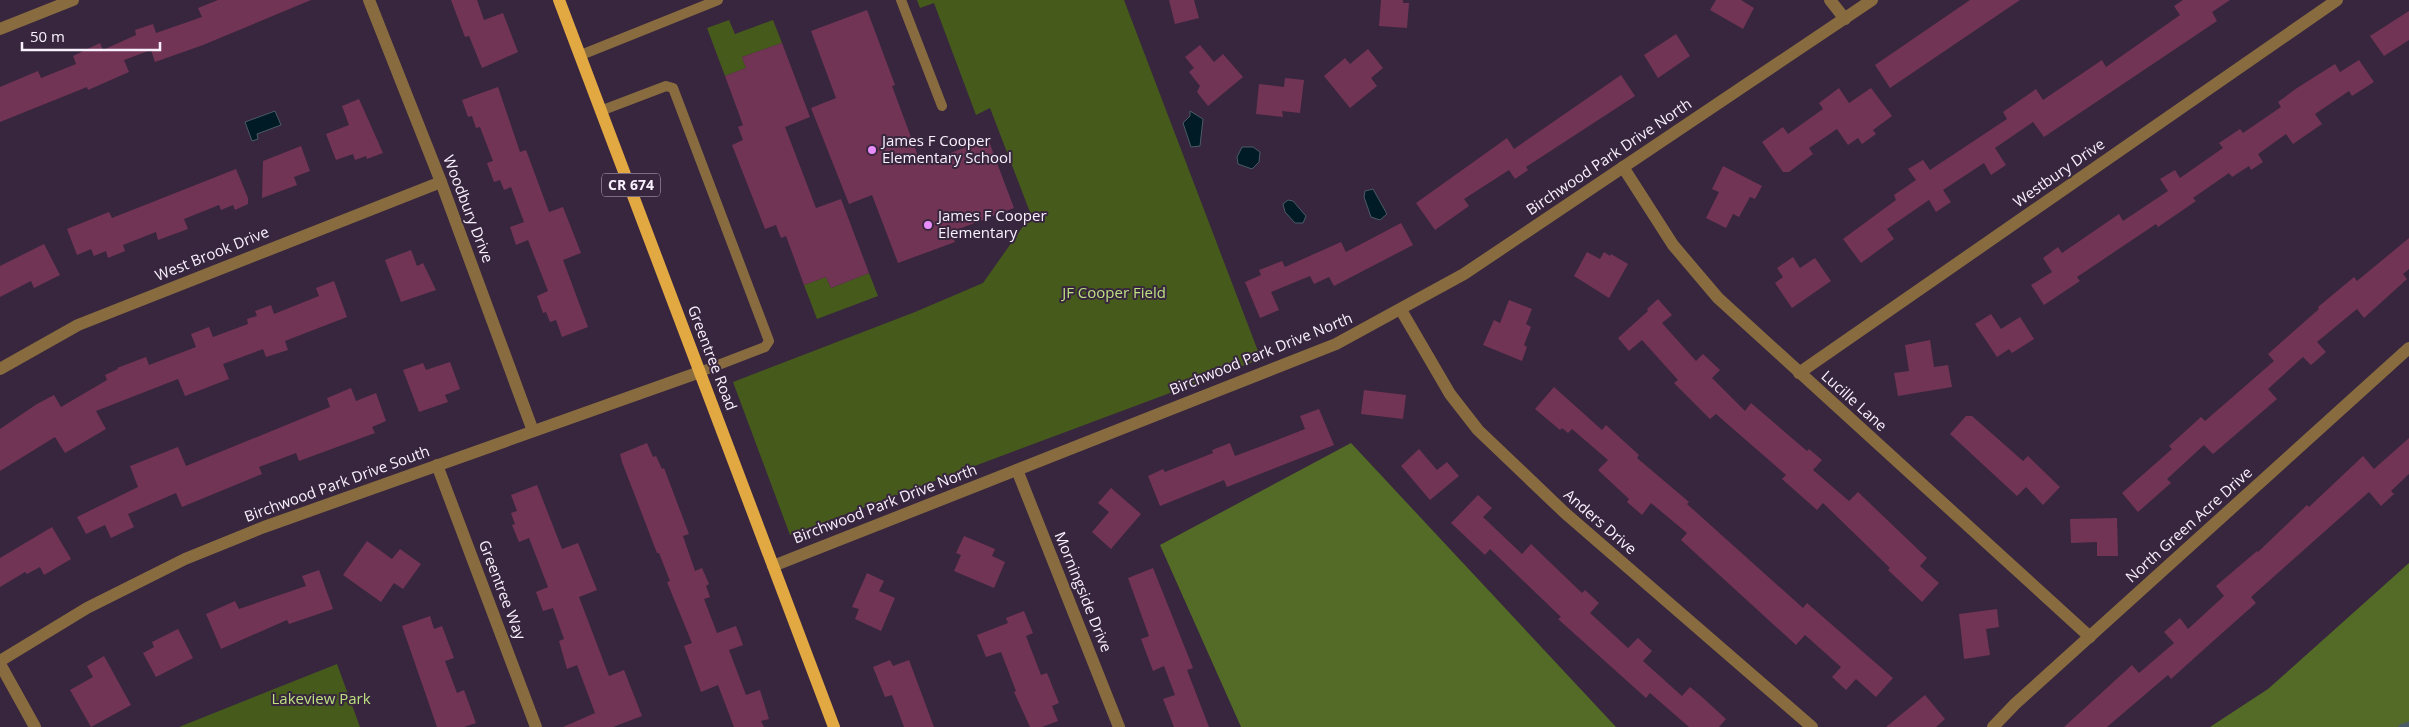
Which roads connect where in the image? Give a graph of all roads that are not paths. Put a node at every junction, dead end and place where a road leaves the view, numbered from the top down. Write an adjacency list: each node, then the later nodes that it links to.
1 (73, 0): 10 (street)
2 (369, 0): 15 (street, Woodbury Drive)
3 (559, 0): 11 (main road, Greentree Road / CR 674)
4 (718, 0): 11 (lane)
5 (901, 0): 12 (lane)
6 (1830, 0): 9 (street)
7 (1872, 0): 9 (street, Birchwood Park Drive North)
8 (2337, 0): 20 (street, Westbury Drive)
9 (1845, 19): 14 (street, Birchwood Park Drive North)
10 (0, 30)
11 (581, 55): 13 (main road, Greentree Road / CR 674)
12 (942, 106)
13 (603, 110): 19 (main road, Greentree Road / CR 674); 19 (lane)
14 (1622, 167): 16 (street, Birchwood Park Drive North); 20 (street, Lucille Lane)
15 (441, 182): 18 (street, West Brook Drive); 21 (street, Woodbury Drive)
16 (1401, 310): 23 (street, Birchwood Park Drive North); 31 (street, Anders Drive)
17 (2409, 348): 25 (street, North Green Acre Drive)
18 (0, 369)
19 (700, 372): 21 (street, Birchwood Park Drive South); 24 (main road, Greentree Road / CR 674)
20 (1799, 373): 25 (street, Lucille Lane)
21 (533, 431): 22 (street, Birchwood Park Drive South)
22 (437, 465): 26 (street, Birchwood Park Drive South); 28 (street, Greentree Way)
23 (1017, 470): 24 (street, Birchwood Park Drive North); 30 (street, Morningside Drive)
24 (773, 566): 29 (main road, Greentree Road / CR 674)
25 (2090, 638): 32 (street, North Green Acre Drive)
26 (0, 663): 27 (street)
27 (35, 727)
28 (536, 727)
29 (834, 727)
30 (1119, 727)
31 (1812, 727)
32 (1992, 727)

